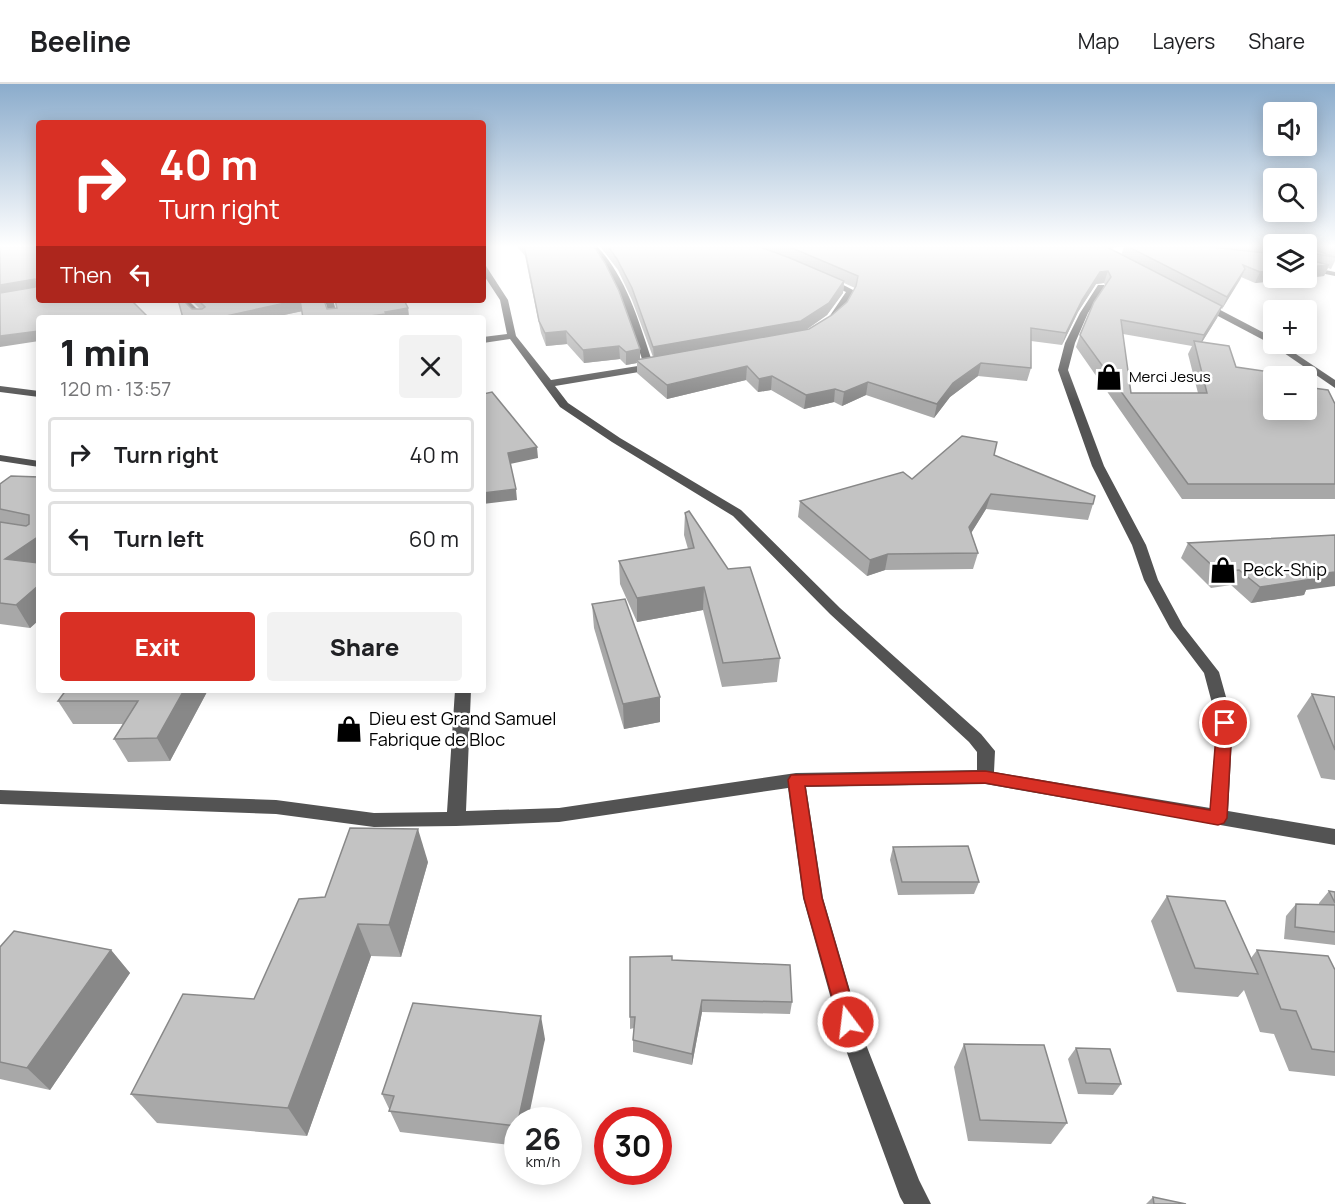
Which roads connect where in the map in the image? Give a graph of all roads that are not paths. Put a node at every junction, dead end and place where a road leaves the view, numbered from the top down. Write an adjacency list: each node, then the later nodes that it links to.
1 (502, 297): 9 (street)
2 (623, 297): 14 (street)
3 (846, 297): 8 (street)
4 (1095, 297): 25 (street)
5 (1197, 301): 10 (street)
6 (186, 303): 7 (street)
7 (199, 315)
8 (825, 326)
9 (512, 336): 11 (street); 15 (street)
10 (1263, 337)
11 (486, 340)
12 (1292, 354): 16 (street)
13 (672, 363): 14 (street)
14 (650, 367): 15 (street)
15 (547, 384): 22 (street)
16 (1335, 385)
17 (0, 389): 18 (street)
18 (36, 394)
19 (0, 458): 20 (street)
20 (36, 464)
21 (463, 693): 26 (street)
22 (985, 777): 23 (street); 25 (street)
23 (796, 780): 26 (street); 28 (street)
24 (0, 797): 26 (street)
25 (1218, 818): 27 (street)
26 (456, 819)
27 (1335, 837)
28 (918, 1204)

